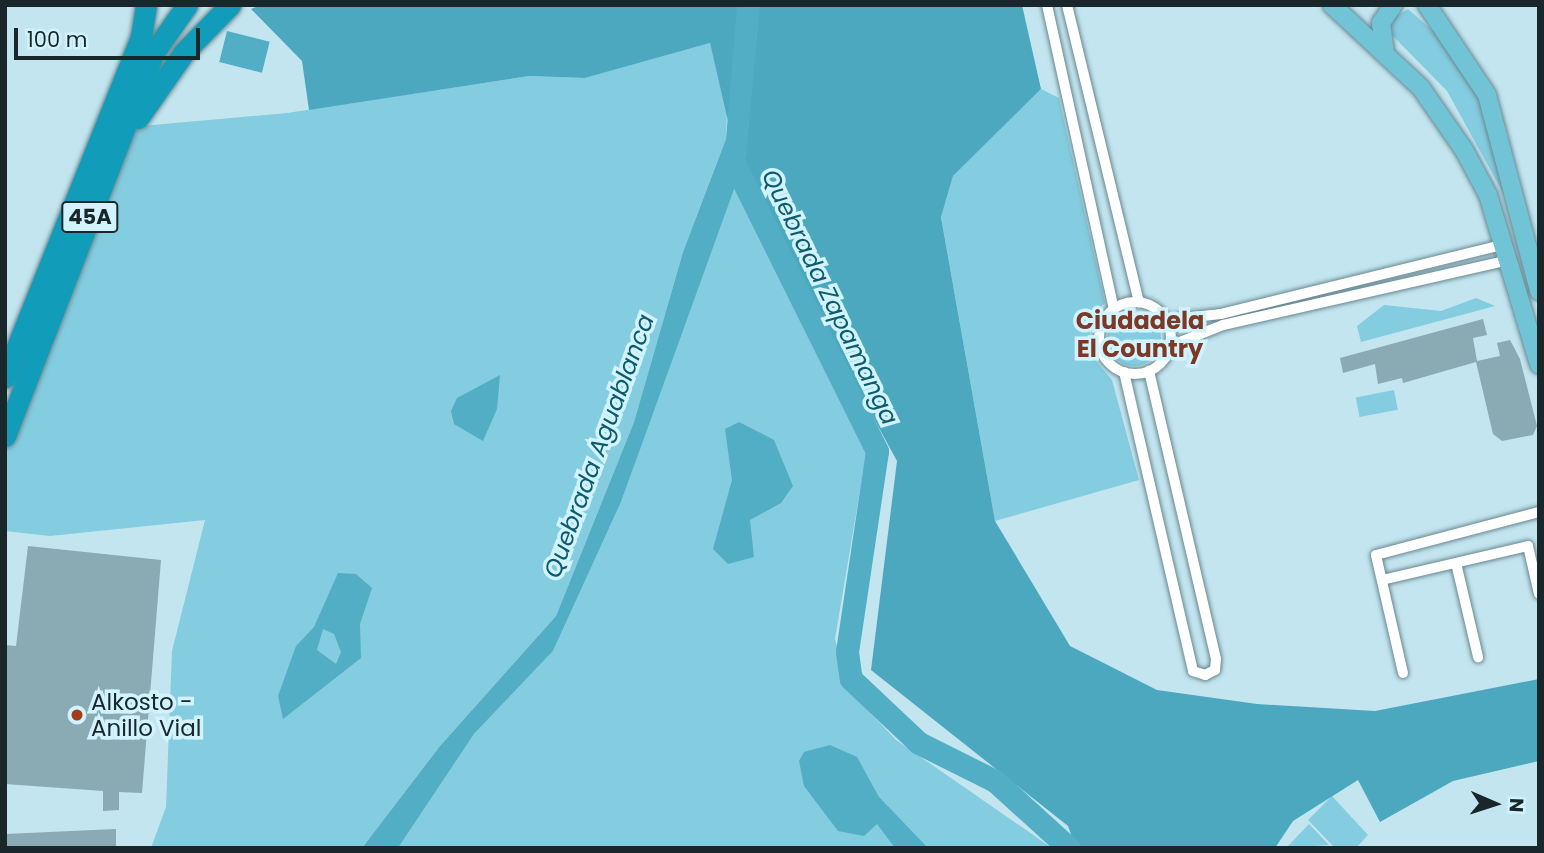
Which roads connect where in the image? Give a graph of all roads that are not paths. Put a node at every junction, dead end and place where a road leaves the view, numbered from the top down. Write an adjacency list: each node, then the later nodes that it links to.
1 (146, 5): 20 (highway, 45A)
2 (187, 5): 10 (highway, 45A)
3 (230, 5): 10 (highway)
4 (1047, 5): 14 (street)
5 (1067, 5): 13 (street)
6 (1332, 5): 9 (main road)
7 (1393, 5): 9 (main road)
8 (1427, 5): 12 (main road)
9 (1385, 52): 11 (main road)
10 (108, 168): 21 (highway, 45A)
11 (1507, 252): 15 (street); 16 (street); 17 (main road)
12 (1539, 291)
13 (1139, 302): 14 (street); 15 (street)
14 (1114, 309): 19 (street)
15 (1166, 320): 16 (street)
16 (1170, 346): 18 (street)
17 (1539, 364)
18 (1149, 371): 19 (street); 19 (street)
19 (1124, 372)
20 (5, 377)
21 (5, 436)
22 (1539, 512): 24 (street)
23 (1456, 563): 24 (street); 25 (street); 26 (street)
24 (1382, 580): 27 (street)
25 (1539, 594)
26 (1478, 657)
27 (1403, 673)

